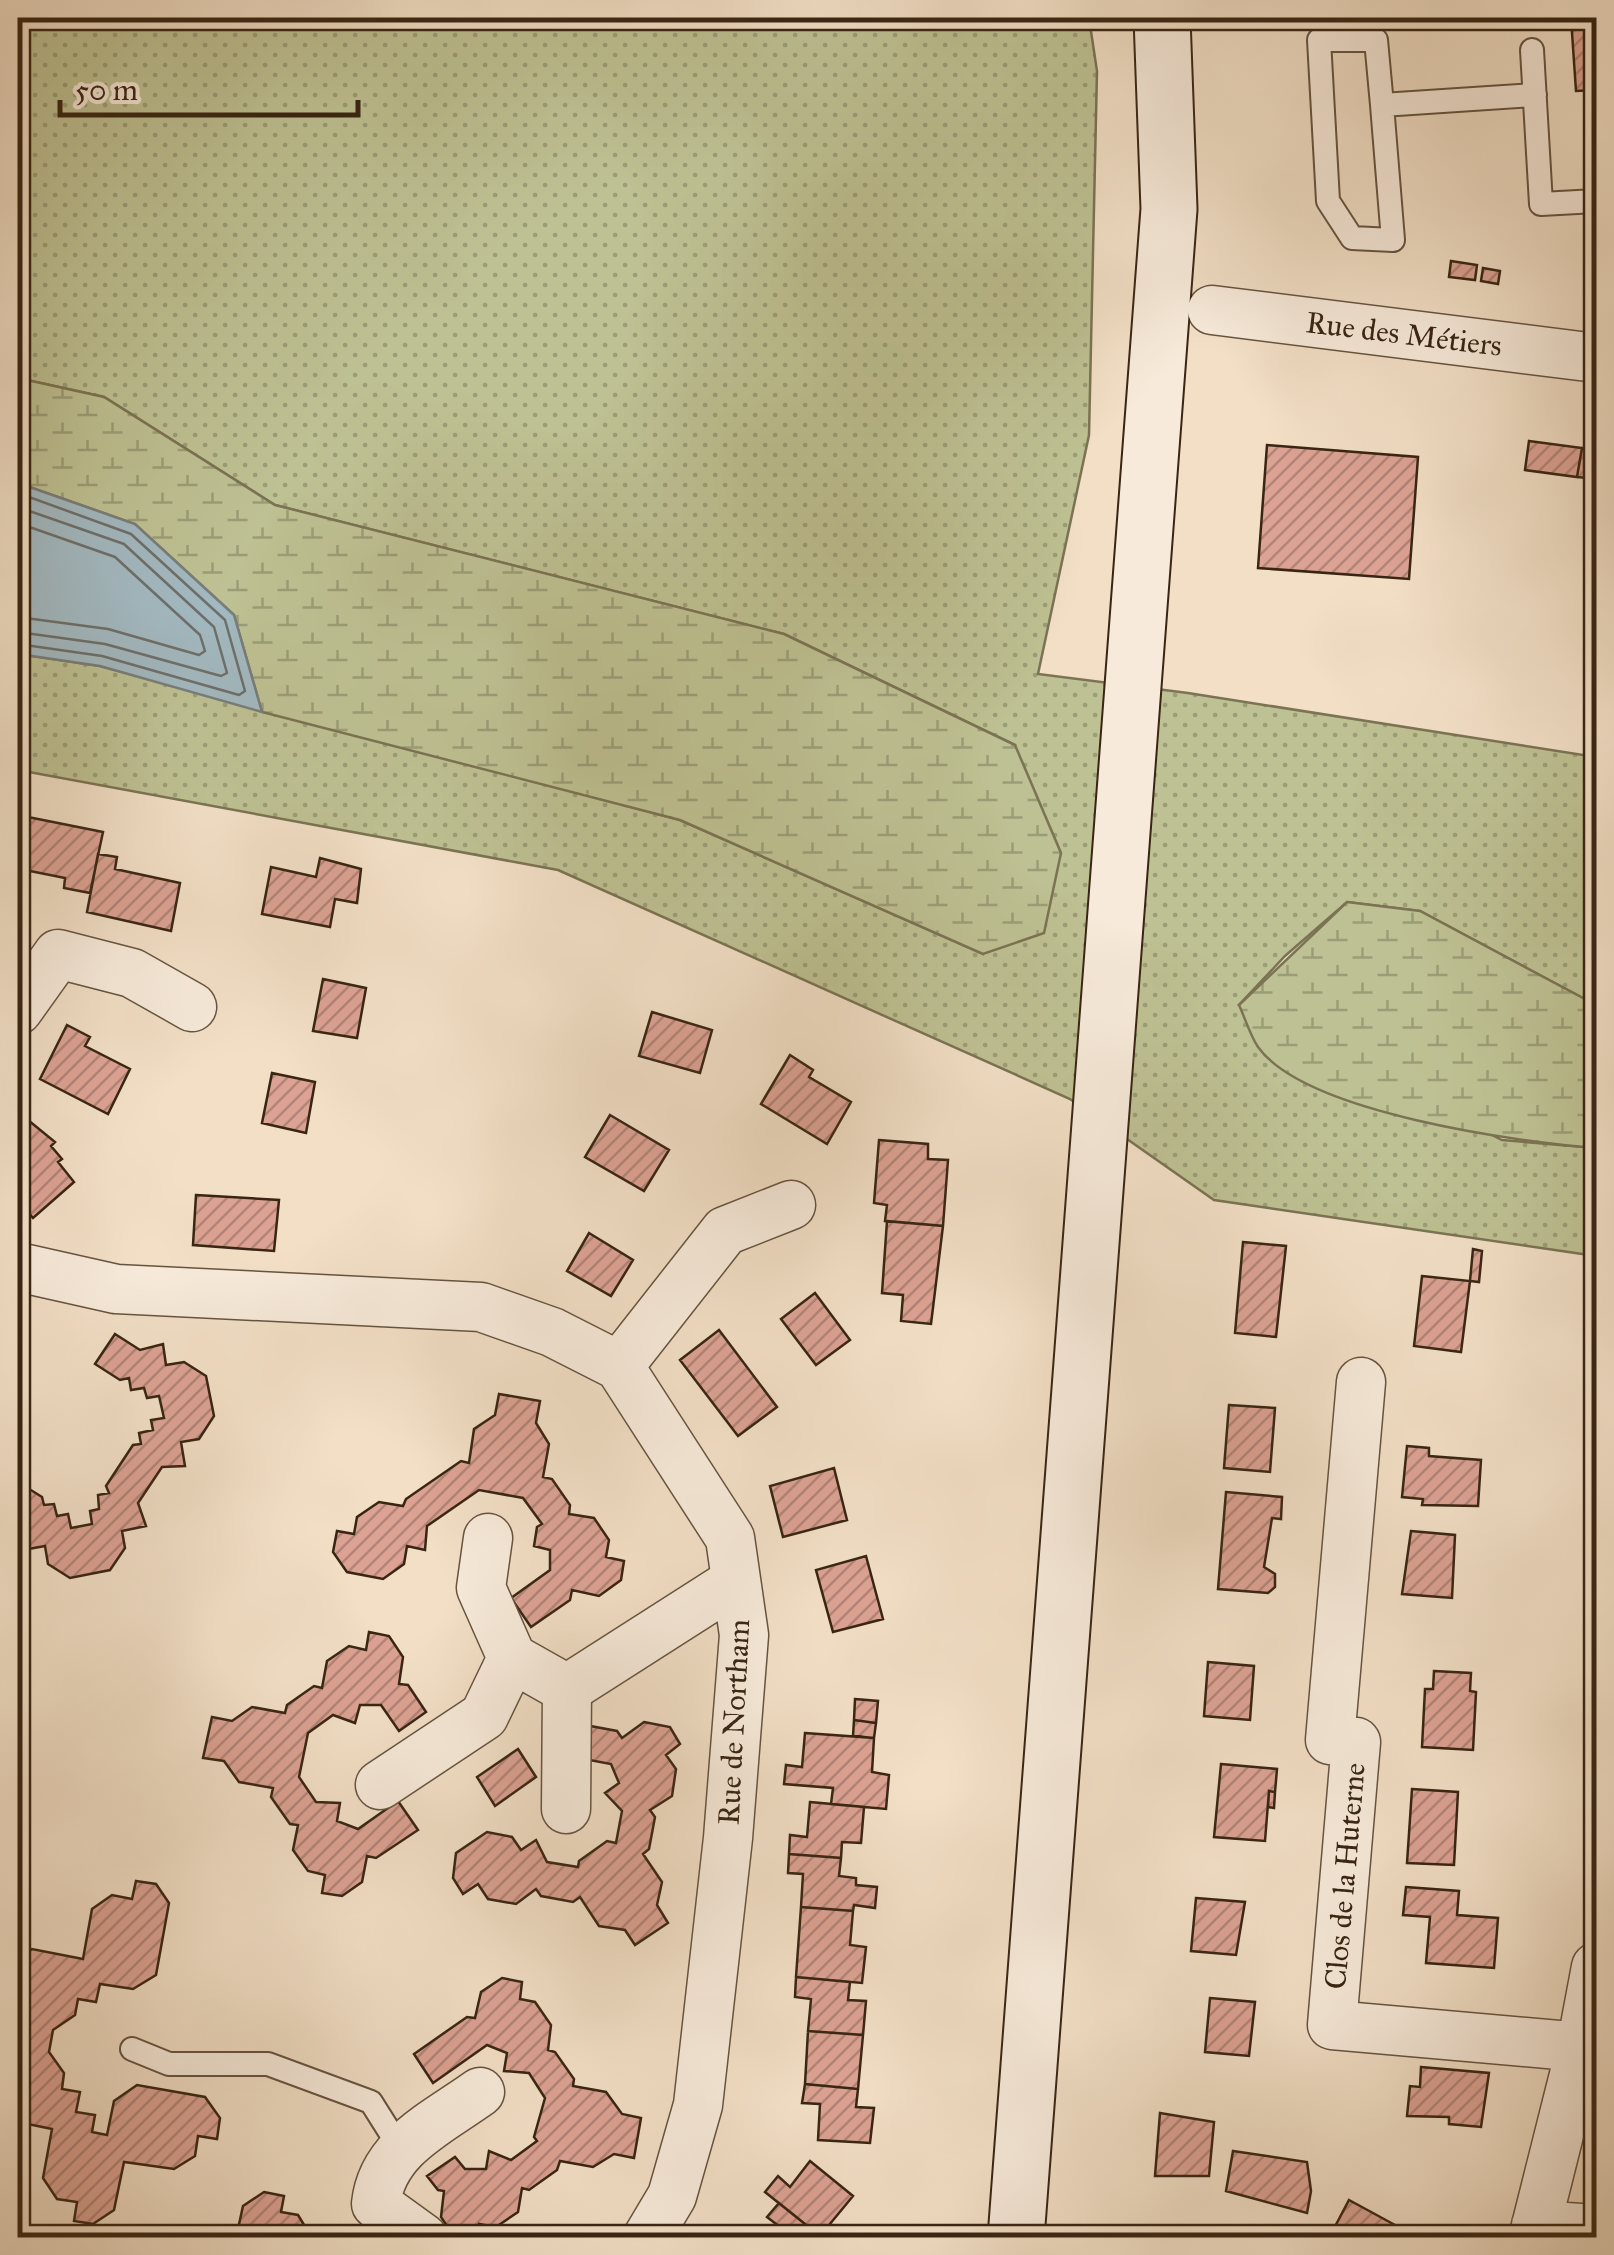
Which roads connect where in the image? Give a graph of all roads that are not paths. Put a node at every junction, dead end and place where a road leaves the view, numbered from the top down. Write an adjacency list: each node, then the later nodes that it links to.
1 (1162, 18): 29 (street)
2 (1532, 50): 3 (lane)
3 (1535, 95): 4 (lane); 5 (lane)
4 (1382, 105): 4 (lane)
5 (1596, 201)
6 (1212, 310): 7 (street, Rue des Métiers)
7 (1596, 358)
8 (192, 1007): 9 (street)
9 (18, 1010)
10 (791, 1206): 12 (street)
11 (19, 1275): 12 (street)
12 (619, 1366): 15 (street, Rue de Northam)
13 (1361, 1382): 21 (street, Clos de la Huterne)
14 (488, 1538): 16 (street)
15 (736, 1581): 17 (street); 28 (street, Rue de Northam)
16 (512, 1658): 17 (street); 18 (street)
17 (567, 1689): 19 (street)
18 (380, 1785)
19 (566, 1809)
20 (1596, 1968): 21 (street)
21 (1581, 2047): 26 (street)
22 (132, 2049): 24 (lane)
23 (480, 2092): 24 (street)
24 (400, 2148): 27 (street)
25 (1596, 2230): 26 (street)
26 (1534, 2231)
27 (423, 2238)
28 (646, 2238)
29 (1016, 2238)

